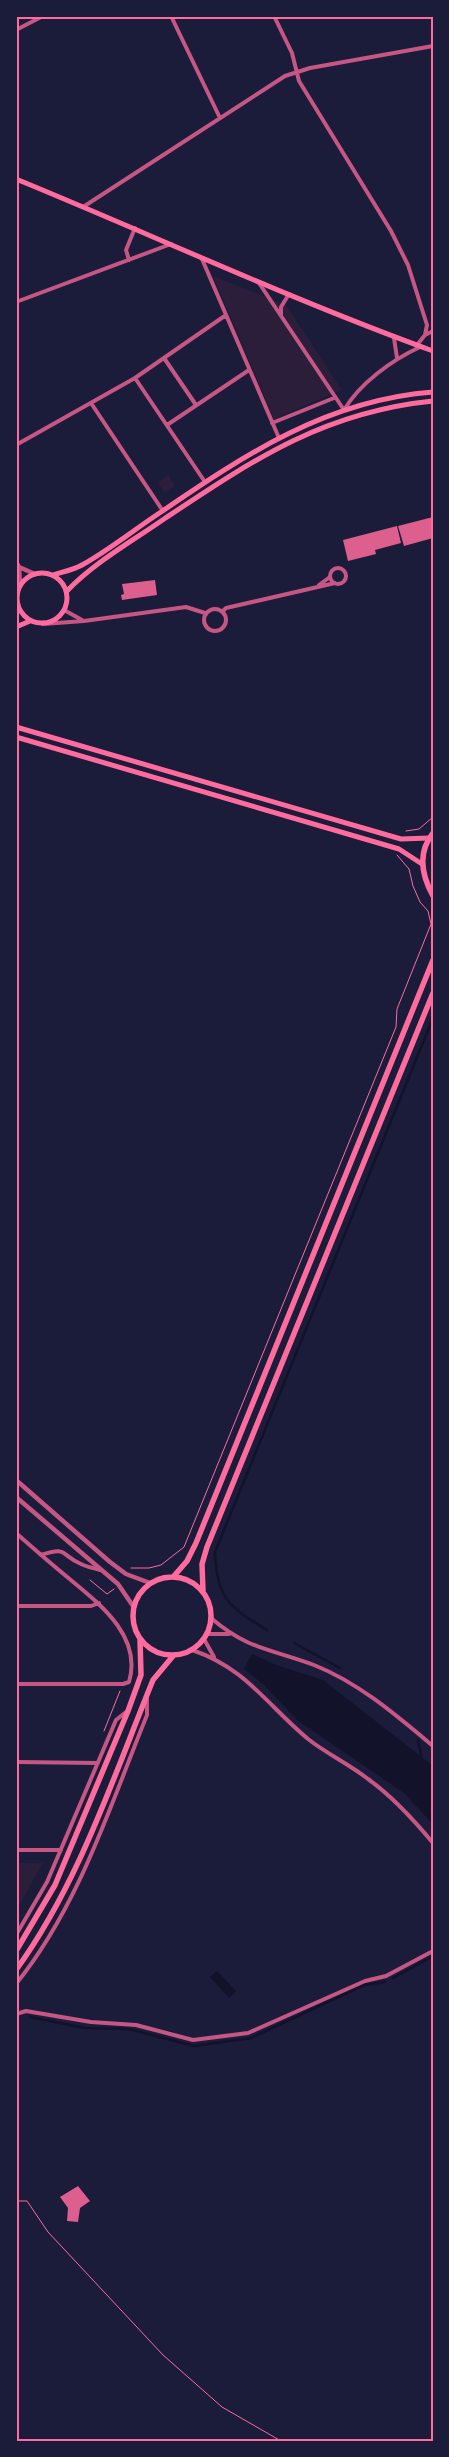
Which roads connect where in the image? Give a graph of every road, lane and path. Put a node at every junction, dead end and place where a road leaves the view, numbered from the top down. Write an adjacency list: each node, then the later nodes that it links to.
1 (171, 16): 7 (street)
2 (274, 16): 6 (street)
3 (40, 17): 4 (street)
4 (16, 30)
5 (433, 46): 6 (street)
6 (295, 72): 7 (street); 20 (street)
7 (220, 118): 9 (street)
8 (16, 179): 9 (main road)
9 (83, 207): 10 (main road)
10 (135, 228): 11 (main road); 13 (street)
11 (173, 244): 12 (main road); 13 (street)
12 (202, 257): 14 (main road); 17 (street)
13 (129, 260): 16 (street)
14 (258, 282): 15 (main road); 18 (street)
15 (289, 294): 18 (street); 21 (main road)
16 (16, 302)
17 (226, 316): 24 (street); 26 (street)
18 (281, 316): 29 (street)
19 (433, 331): 20 (street)
20 (425, 335): 22 (street)
21 (394, 338): 22 (main road); 25 (street)
22 (418, 346): 23 (main road); 25 (street)
23 (433, 352)
24 (164, 358): 27 (street); 32 (street)
25 (397, 358): 33 (street)
26 (249, 370): 32 (street); 34 (street)
27 (135, 378): 31 (street); 35 (street)
28 (433, 392): 33 (main road)
29 (334, 398): 33 (street); 34 (street)
30 (433, 401): 47 (main road)
31 (91, 403): 37 (street); 39 (street)
32 (196, 405): 35 (street)
33 (344, 410): 36 (main road)
34 (272, 423): 36 (street)
35 (167, 425): 38 (street)
36 (279, 438): 38 (main road)
37 (16, 445)
38 (205, 482): 39 (main road)
39 (162, 510): 42 (main road)
40 (18, 565): 41 (street); 45 (street)
41 (35, 574): 42 (main road); 45 (main road)
42 (53, 575): 47 (main road)
43 (330, 577): 44 (street); 44 (street); 46 (street)
44 (335, 583): 46 (street)
45 (20, 586): 48 (main road)
46 (318, 586): 50 (street)
47 (67, 592): 49 (main road)
48 (17, 606): 52 (main road)
49 (64, 610): 53 (street); 54 (main road)
50 (223, 611): 51 (street); 51 (street)
51 (206, 613): 53 (street)
52 (30, 620): 54 (main road); 55 (main road)
53 (84, 621): 54 (street)
54 (43, 624)
55 (16, 627)
56 (16, 727): 60 (main road)
57 (16, 737): 61 (main road)
58 (433, 817): 60 (path)
59 (431, 835): 60 (main road); 62 (main road)
60 (401, 839)
61 (399, 849): 62 (main road); 71 (path)
62 (422, 864): 63 (main road)
63 (433, 896)
64 (433, 960): 72 (main road)
65 (433, 993): 76 (main road)
66 (16, 1480): 71 (street)
67 (16, 1497): 70 (street)
68 (16, 1534): 69 (street)
69 (41, 1555): 70 (street); 77 (street)
70 (101, 1570): 75 (street)
71 (126, 1574): 74 (street)
72 (174, 1576): 74 (main road); 76 (main road)
73 (90, 1580): 75 (path)
74 (150, 1583): 79 (main road)
75 (118, 1584): 79 (street)
76 (203, 1591): 80 (main road)
77 (98, 1603): 78 (street); 87 (street)
78 (16, 1606)
79 (133, 1606): 83 (main road)
80 (211, 1618): 81 (street); 82 (main road)
81 (229, 1634): 82 (street); 90 (street)
82 (205, 1637): 84 (main road); 86 (street)
83 (140, 1639): 85 (main road); 89 (main road)
84 (192, 1650): 85 (main road); 86 (street)
85 (172, 1656): 88 (main road)
86 (214, 1657): 93 (street)
87 (16, 1684)
88 (148, 1692): 99 (main road); 100 (street)
89 (128, 1711): 92 (street); 98 (main road)
90 (433, 1746)
91 (16, 1762): 92 (street)
92 (98, 1763): 95 (street)
93 (433, 1843)
94 (16, 1850): 95 (street)
95 (61, 1850): 96 (street)
96 (16, 1935)
97 (433, 1950): 101 (street)
98 (16, 1951)
99 (16, 1970)
100 (16, 1984)
101 (16, 2014)
102 (16, 2201): 103 (path)
103 (281, 2441)

